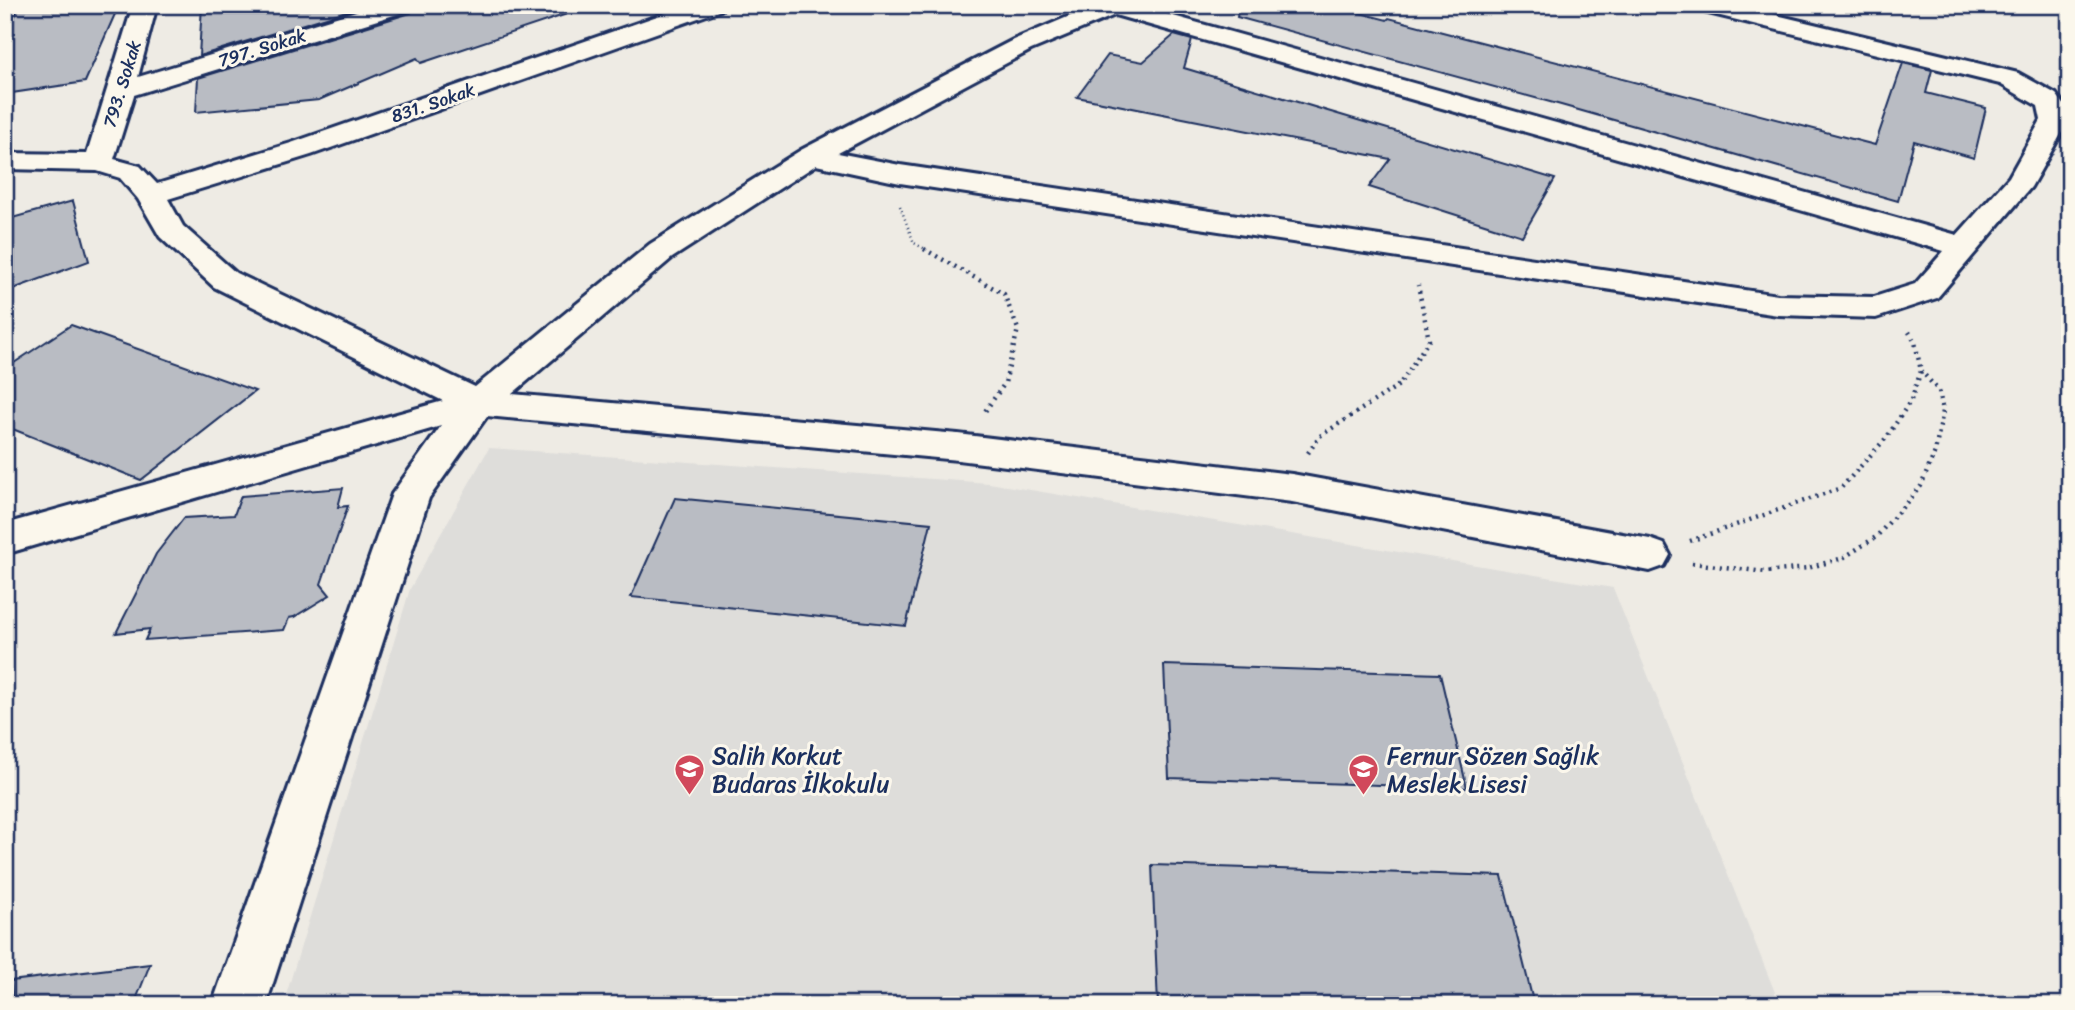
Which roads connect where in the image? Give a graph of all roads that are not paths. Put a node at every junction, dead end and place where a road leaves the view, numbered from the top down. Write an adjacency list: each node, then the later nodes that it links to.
1 (145, 5): 6 (street, 793. Sokak)
2 (402, 5): 6 (street, 797. Sokak)
3 (713, 5): 10 (street, 831. Sokak)
4 (1704, 5): 11 (street)
5 (1115, 6): 7 (street); 11 (street)
6 (122, 90): 9 (street, 793. Sokak)
7 (811, 156): 11 (street); 12 (street)
8 (5, 161): 9 (street)
9 (98, 163): 10 (street)
10 (151, 195): 12 (street)
11 (1965, 247)
12 (478, 403): 13 (street); 14 (street); 15 (street)
13 (5, 539)
14 (1650, 555)
15 (239, 1005)

